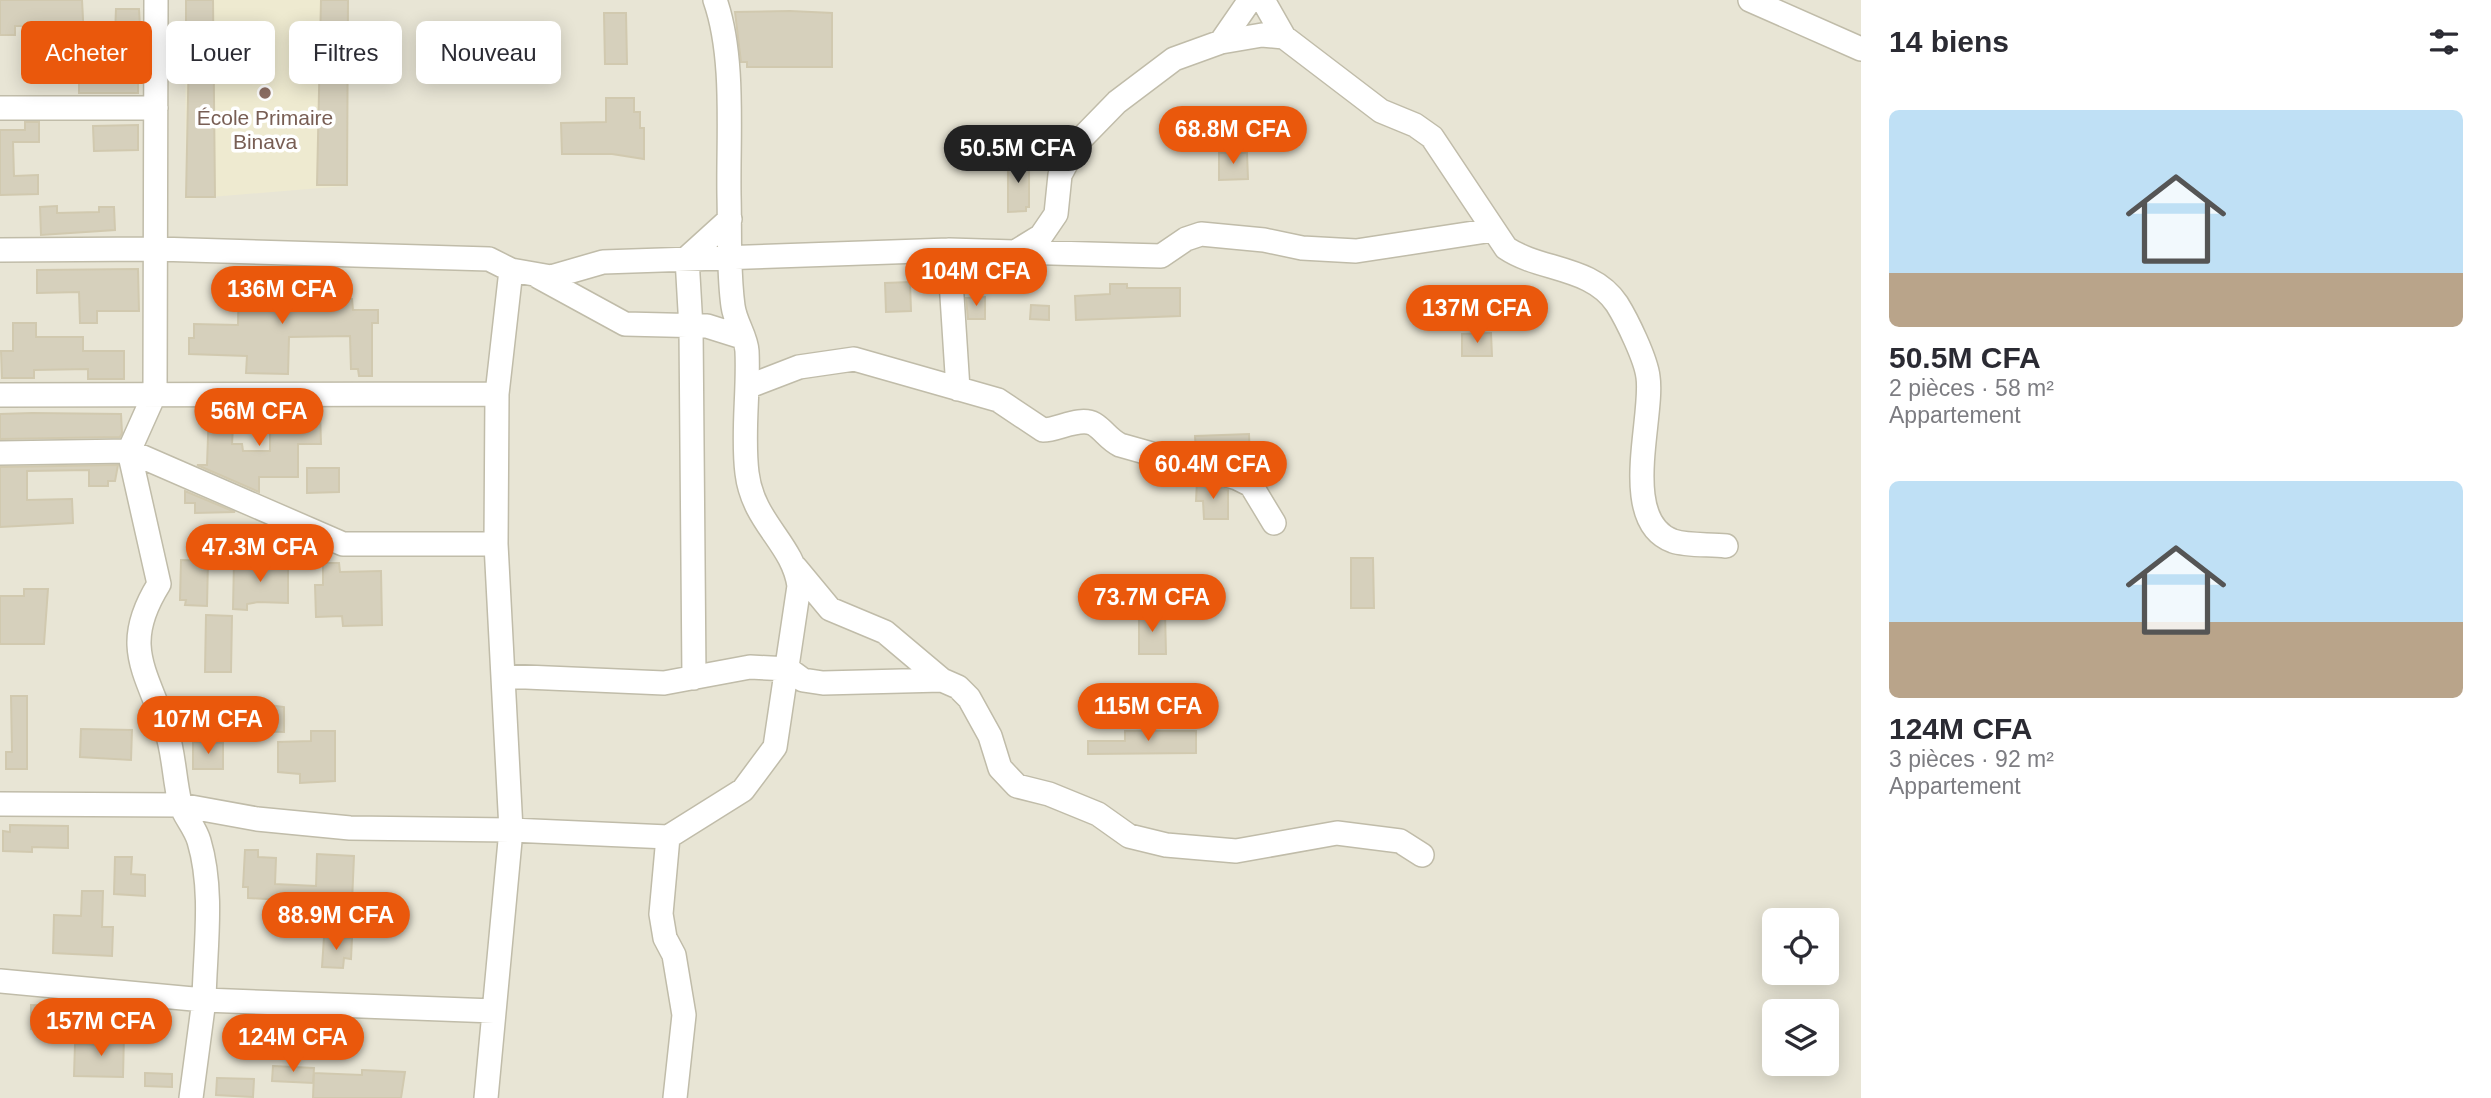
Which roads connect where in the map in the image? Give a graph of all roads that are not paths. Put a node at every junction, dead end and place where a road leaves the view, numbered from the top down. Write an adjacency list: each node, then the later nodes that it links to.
1 (156, 0): 10 (street)
2 (715, 0): 11 (street)
3 (1250, 0): 7 (street)
4 (1263, 0): 6 (street)
5 (1750, 0): 8 (street)
6 (1284, 37): 7 (street); 12 (street)
7 (1220, 42): 16 (street)
8 (1861, 49)
9 (0, 108): 10 (street)
10 (156, 108): 13 (street)
11 (730, 219): 17 (street); 18 (street)
12 (1493, 230): 16 (street); 32 (street)
13 (157, 249): 14 (street); 19 (street); 25 (street)
14 (0, 250)
15 (949, 250): 16 (street); 17 (street); 24 (street)
16 (1015, 253)
17 (731, 256): 18 (street); 22 (street)
18 (687, 258): 20 (street); 21 (street)
19 (511, 270): 20 (street); 26 (street)
20 (537, 276): 21 (street)
21 (691, 328): 22 (street); 36 (street)
22 (742, 337): 23 (street)
23 (747, 387): 24 (street); 33 (street)
24 (958, 389): 30 (street)
25 (155, 393): 26 (street); 27 (street); 28 (street)
26 (497, 394): 31 (street)
27 (0, 395)
28 (130, 451): 29 (street); 31 (street); 39 (street)
29 (0, 453)
30 (1274, 523)
31 (496, 544): 35 (street)
32 (1726, 545)
33 (796, 568): 34 (street); 37 (street)
34 (788, 669): 36 (street); 37 (street); 41 (street)
35 (504, 676): 36 (street); 40 (street)
36 (694, 678)
37 (943, 680): 42 (street)
38 (0, 804): 39 (street)
39 (180, 805): 40 (street); 44 (street)
40 (511, 830): 41 (street); 45 (street)
41 (668, 837): 48 (street)
42 (1422, 855)
43 (0, 981): 44 (street)
44 (204, 1000): 45 (street); 46 (street)
45 (494, 1011): 47 (street)
46 (191, 1098)
47 (486, 1098)
48 (676, 1098)

